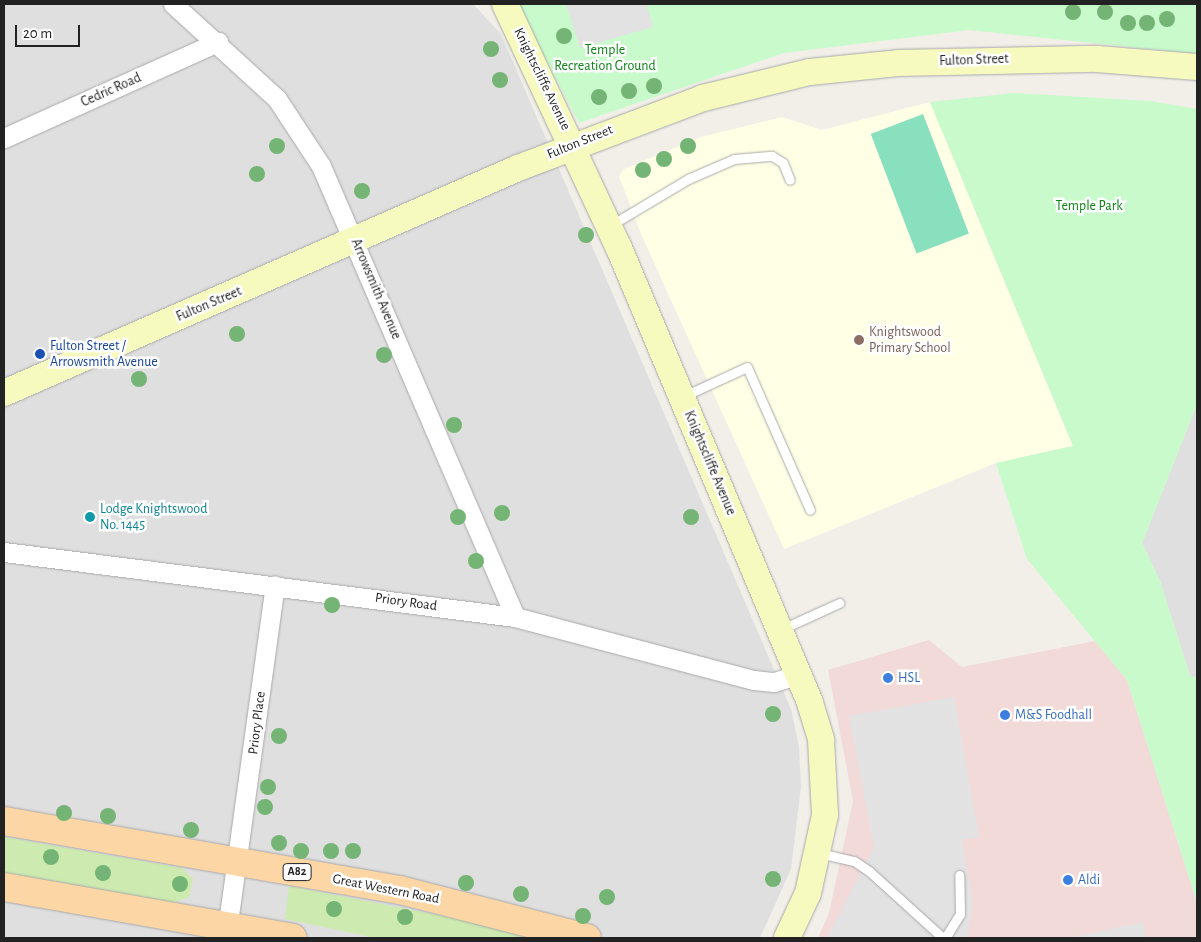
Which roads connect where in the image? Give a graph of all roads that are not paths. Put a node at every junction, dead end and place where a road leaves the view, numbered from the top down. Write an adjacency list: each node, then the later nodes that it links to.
1 (173, 4): 3 (street, Arrowsmith Avenue)
2 (505, 4): 6 (street, Knightscliffe Avenue)
3 (218, 42): 5 (street, Cedric Road); 9 (street, Arrowsmith Avenue)
4 (1197, 67): 6 (street, Fulton Street)
5 (4, 138)
6 (574, 145): 8 (street, Knightscliffe Avenue); 9 (street, Fulton Street)
7 (790, 180): 8 (lane)
8 (609, 226): 11 (street, Knightscliffe Avenue)
9 (356, 241): 10 (street, Fulton Street); 16 (street, Arrowsmith Avenue)
10 (4, 393)
11 (682, 397): 12 (lane); 17 (street, Knightscliffe Avenue)
12 (810, 510)
13 (4, 552): 14 (street, Priory Road)
14 (275, 585): 16 (street, Priory Road); 21 (street, Priory Place)
15 (839, 604): 17 (lane)
16 (515, 617): 18 (street, Priory Road)
17 (781, 630): 18 (street, Knightscliffe Avenue)
18 (800, 674): 20 (street, Knightscliffe Avenue)
19 (4, 822): 21 (main road, Great Western Road / A82)
20 (819, 854): 27 (street, Knightscliffe Avenue); 28 (lane)
21 (240, 862): 24 (street, Priory Place); 26 (main road, Great Western Road / A82)
22 (958, 875): 28 (lane)
23 (4, 887): 24 (main road)
24 (227, 932): 25 (main road)
25 (293, 938)
26 (587, 938)
27 (787, 938)
28 (944, 938)

